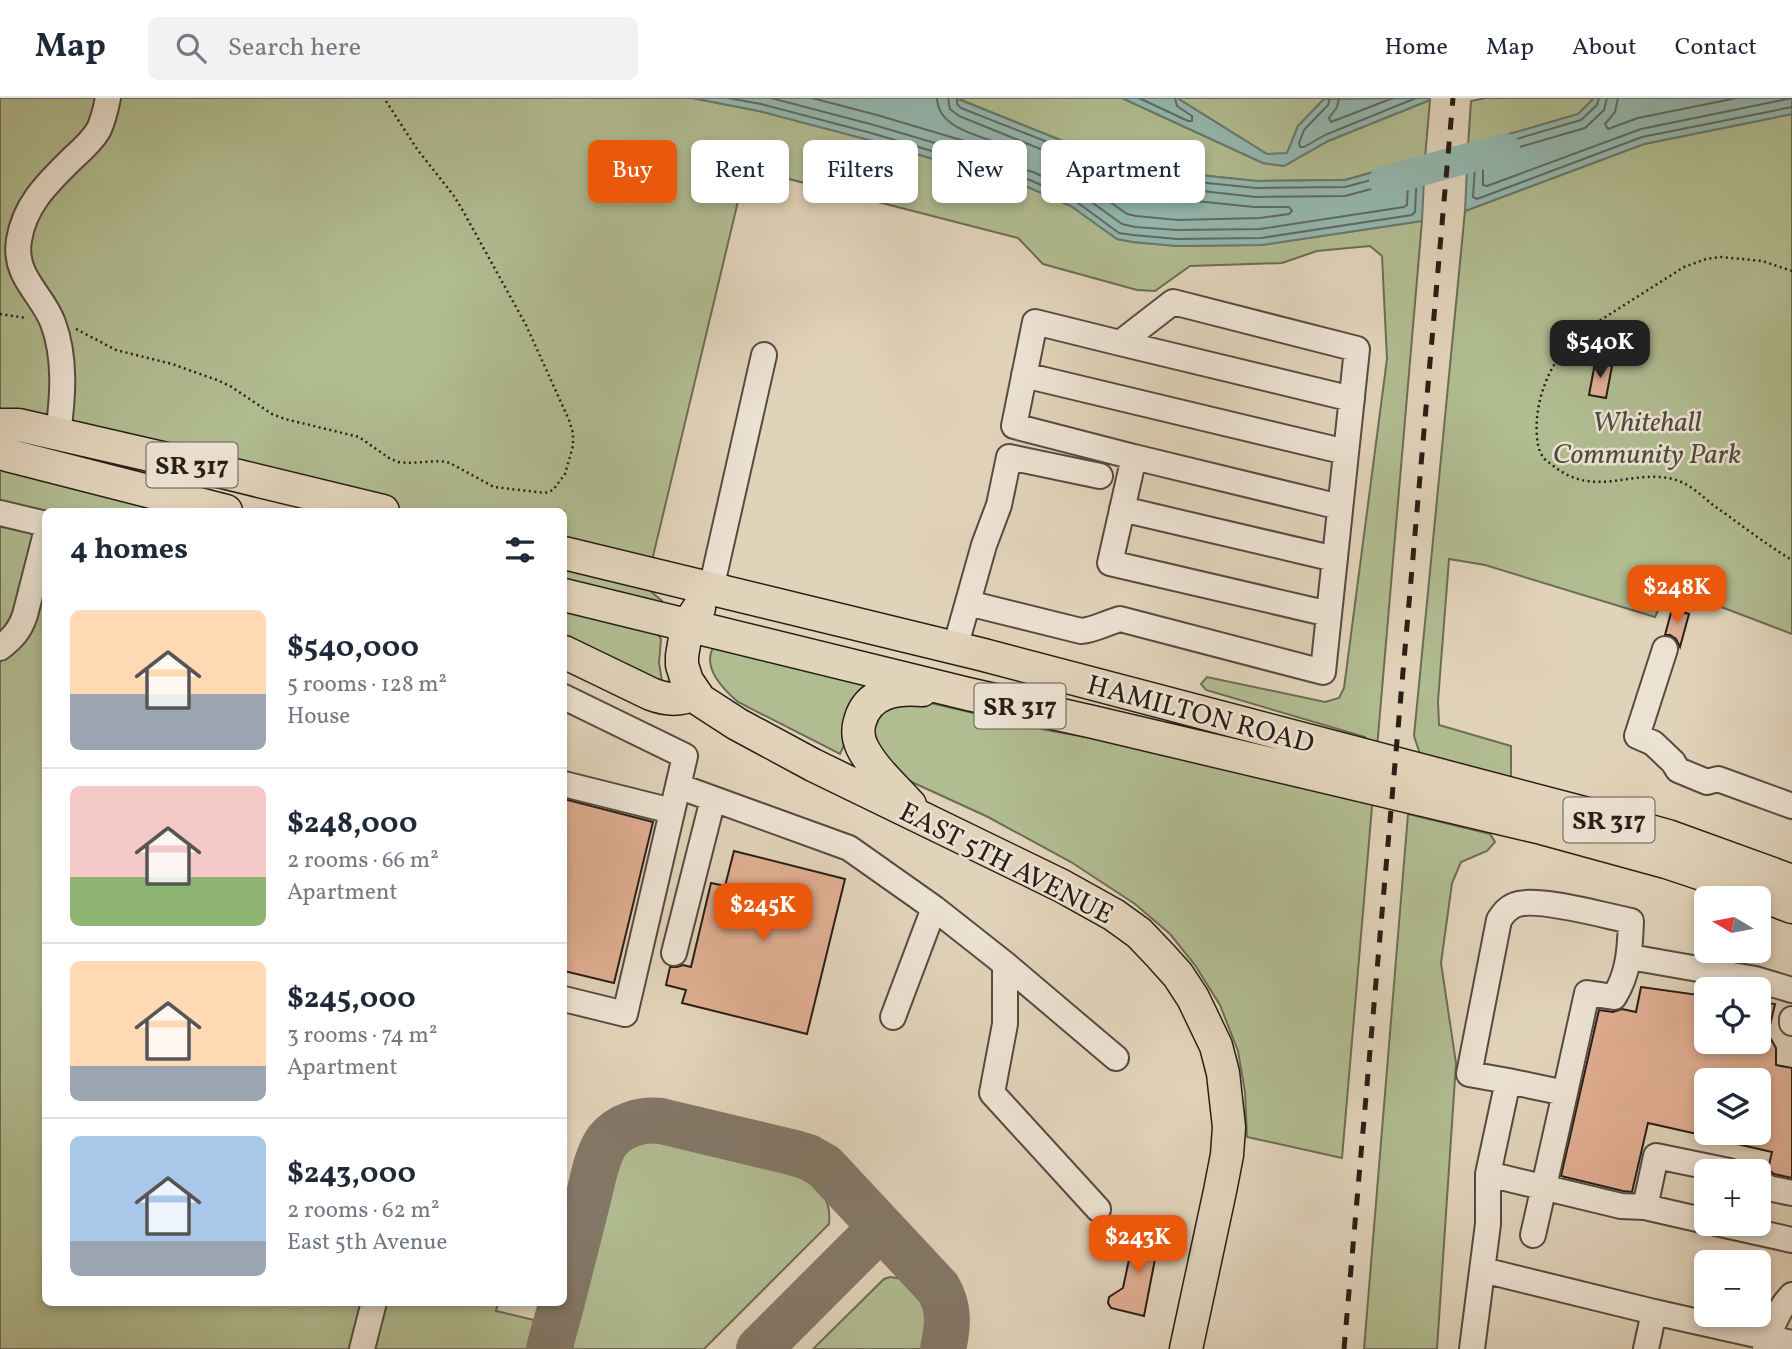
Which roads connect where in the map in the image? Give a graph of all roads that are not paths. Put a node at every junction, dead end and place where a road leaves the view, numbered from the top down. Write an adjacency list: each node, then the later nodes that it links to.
1 (108, 98): 7 (lane)
2 (1121, 343): 4 (lane); 5 (lane); 5 (lane)
3 (764, 355): 22 (lane)
4 (1024, 375): 9 (lane); 10 (lane)
5 (1352, 399): 9 (lane)
6 (0, 425): 7 (main road, SR 317)
7 (58, 434): 12 (main road, SR 317)
8 (0, 452): 14 (main road, SR 317)
9 (1346, 452): 13 (lane)
10 (1134, 457): 13 (lane); 16 (lane)
11 (1100, 476): 24 (lane)
12 (319, 504): 15 (main road, SR 317)
13 (1340, 507): 21 (lane)
14 (214, 508)
15 (356, 508)
16 (1122, 509): 21 (lane); 25 (lane)
17 (0, 513): 18 (lane)
18 (42, 523)
19 (42, 548): 27 (lane)
20 (567, 554): 22 (main road, HAMILTON ROAD / SR 317)
21 (1335, 559): 25 (lane)
22 (711, 589): 26 (main road); 28 (main road, HAMILTON ROAD / SR 317)
23 (567, 596): 26 (main road, HAMILTON ROAD / SR 317)
24 (968, 603): 25 (lane); 28 (lane)
25 (1329, 614)
26 (687, 625): 31 (main road); 32 (main road, HAMILTON ROAD / SR 317)
27 (0, 648)
28 (955, 648): 40 (main road, HAMILTON ROAD / SR 317)
29 (1665, 649): 37 (lane)
30 (567, 653): 31 (main road)
31 (694, 694): 39 (main road, EAST 5TH AVENUE)
32 (968, 694): 39 (main road); 41 (main road, HAMILTON ROAD / SR 317)
33 (567, 698): 35 (lane)
34 (567, 785): 38 (lane)
35 (678, 786): 36 (lane); 38 (lane)
36 (712, 799): 42 (lane); 43 (lane)
37 (1792, 806)
38 (672, 811): 47 (lane)
39 (923, 819): 69 (main road, EAST 5TH AVENUE)
40 (1792, 881)
41 (1792, 907)
42 (934, 908): 45 (lane); 48 (lane)
43 (674, 953)
44 (1629, 957): 46 (lane); 50 (lane); 51 (lane)
45 (1005, 964): 49 (lane); 58 (lane)
46 (1792, 990)
47 (567, 1000)
48 (893, 1017)
49 (1116, 1058)
50 (1508, 1081): 51 (lane); 53 (lane)
51 (1565, 1094): 54 (lane)
52 (1694, 1164): 57 (lane)
53 (1488, 1174): 54 (lane); 63 (lane)
54 (1544, 1187): 57 (lane); 61 (lane)
55 (1771, 1189): 56 (lane)
56 (1792, 1193)
57 (1645, 1207): 59 (lane)
58 (1098, 1209)
59 (1694, 1218)
60 (1771, 1234): 62 (lane)
61 (1533, 1235)
62 (1792, 1240)
63 (1483, 1270): 66 (lane); 70 (lane)
64 (1792, 1295): 67 (lane)
65 (373, 1306): 68 (lane)
66 (1654, 1311): 67 (lane); 71 (lane)
67 (1775, 1343)
68 (362, 1349)
69 (1186, 1349)
70 (1472, 1349)
71 (1646, 1349)

